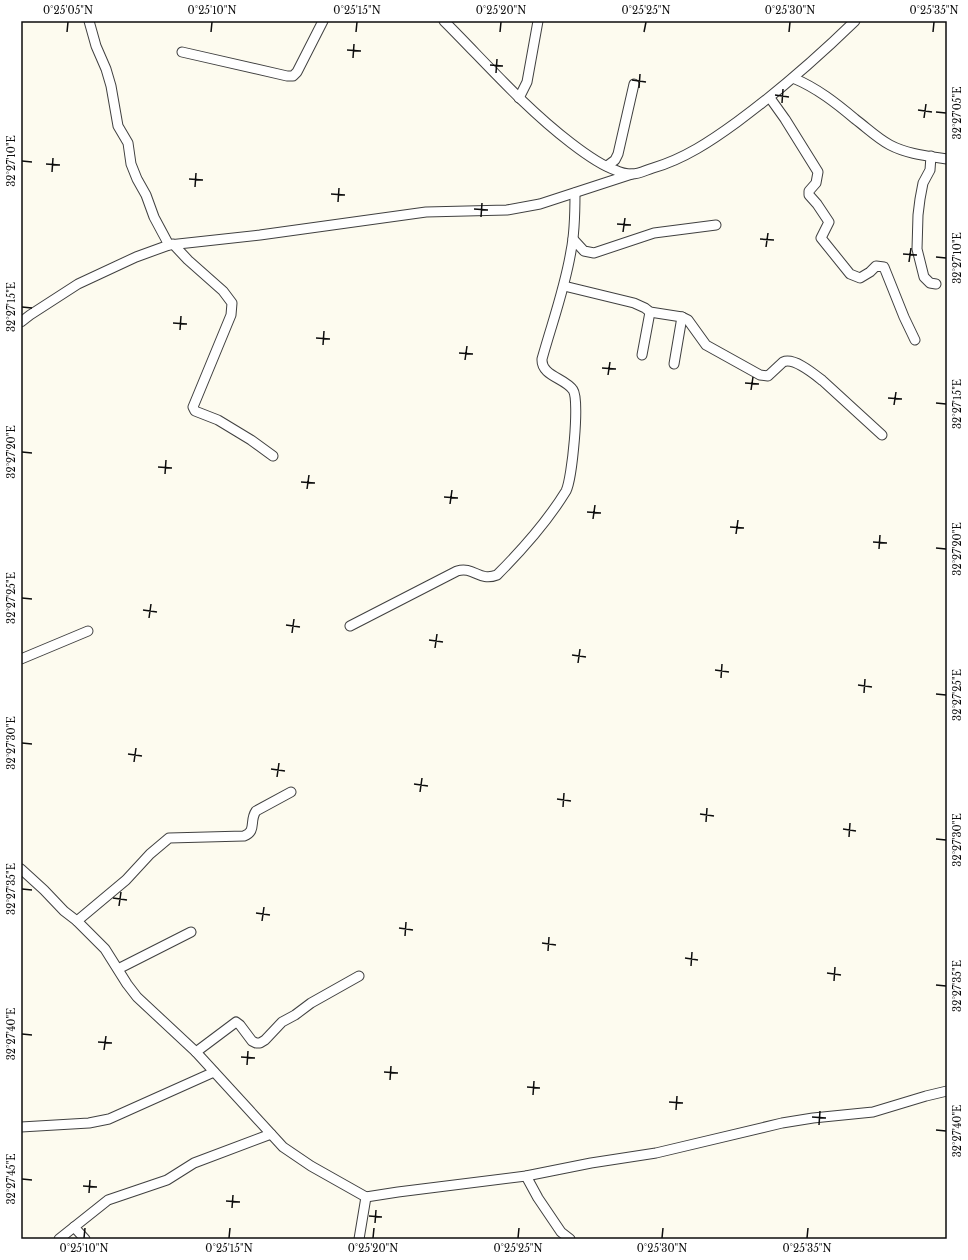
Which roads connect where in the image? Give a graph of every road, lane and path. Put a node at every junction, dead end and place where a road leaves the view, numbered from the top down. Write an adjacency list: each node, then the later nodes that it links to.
1 (89, 21): 18 (street)
2 (323, 21): 6 (street)
3 (444, 21): 9 (street)
4 (538, 21): 9 (street)
5 (855, 21): 7 (street)
6 (182, 52)
7 (793, 78): 10 (street); 11 (street)
8 (634, 84): 13 (street)
9 (518, 98): 13 (street)
10 (770, 98): 14 (street); 24 (street)
11 (931, 156): 12 (street); 19 (street)
12 (947, 159)
13 (607, 166): 14 (street)
14 (632, 174): 15 (street)
15 (575, 193): 17 (street); 18 (street)
16 (716, 225): 17 (street)
17 (573, 239): 20 (street)
18 (171, 244): 23 (street); 28 (street)
19 (936, 284)
20 (564, 286): 21 (street); 29 (street)
21 (650, 312): 22 (street); 25 (street)
22 (682, 317): 26 (street); 27 (street)
23 (21, 322)
24 (915, 340)
25 (642, 355)
26 (674, 364)
27 (882, 435)
28 (273, 456)
29 (350, 626)
30 (88, 631): 31 (street)
31 (21, 659)
32 (291, 792): 34 (street)
33 (21, 869): 34 (street)
34 (77, 921): 36 (street)
35 (191, 932): 36 (street)
36 (118, 969): 38 (street)
37 (359, 976): 38 (street)
38 (196, 1052): 39 (street)
39 (214, 1072): 41 (street); 42 (street)
40 (947, 1091): 43 (street)
41 (21, 1127)
42 (270, 1134): 44 (street); 45 (street)
43 (526, 1176): 44 (street); 49 (street)
44 (366, 1197): 48 (street)
45 (74, 1227): 46 (street); 47 (street)
46 (59, 1239)
47 (85, 1239)
48 (359, 1239)
49 (570, 1239)

